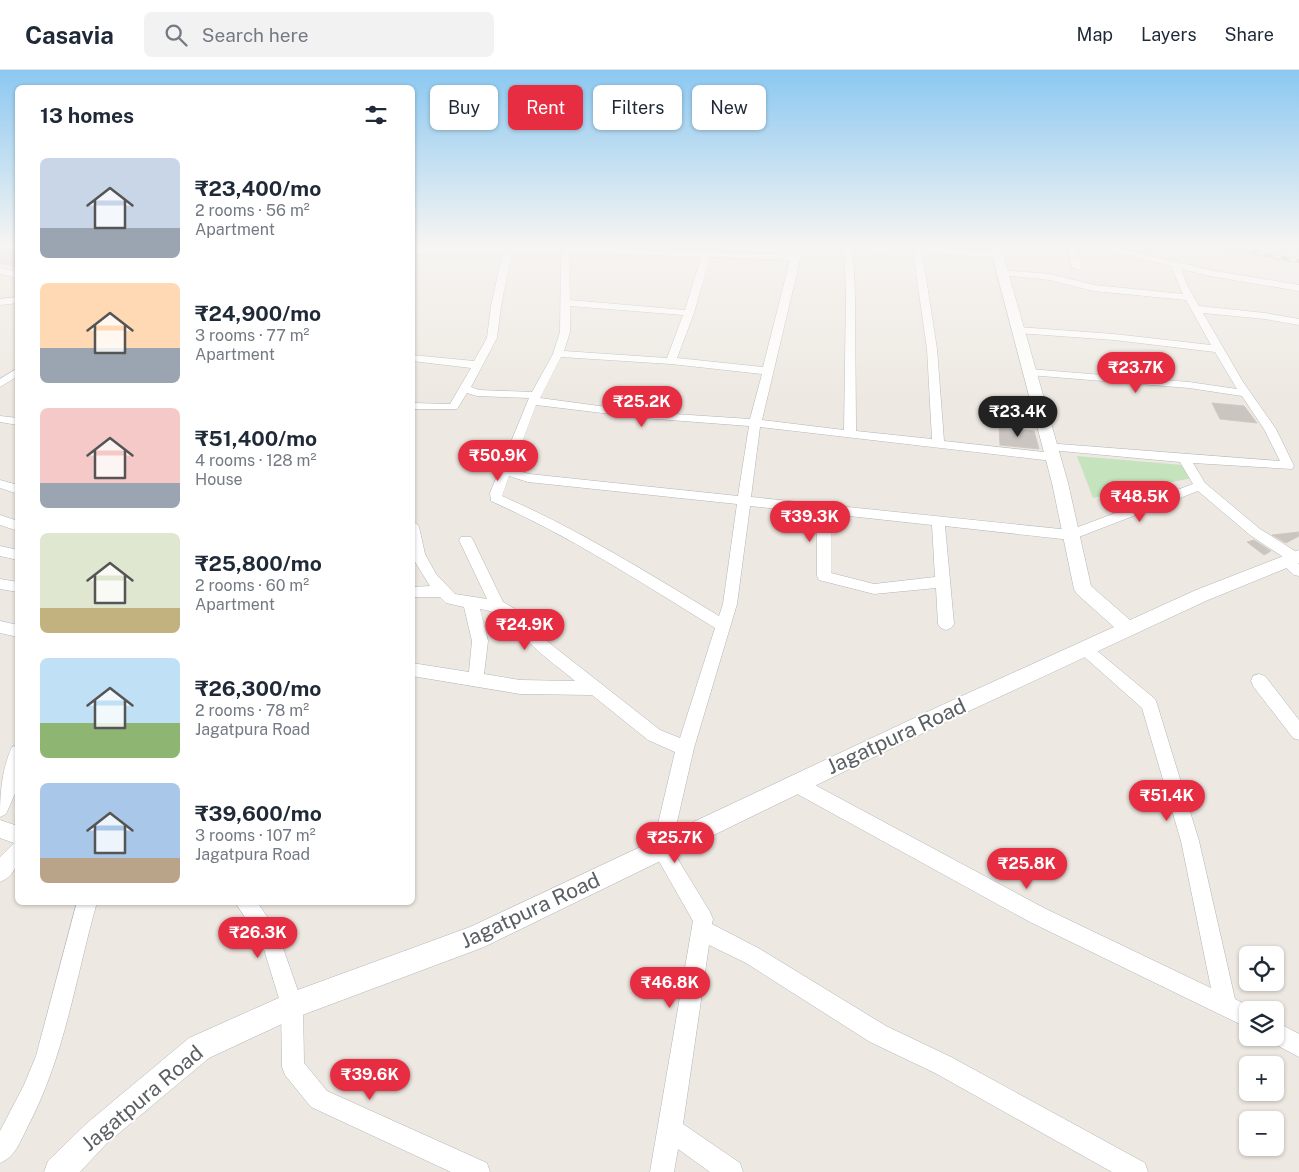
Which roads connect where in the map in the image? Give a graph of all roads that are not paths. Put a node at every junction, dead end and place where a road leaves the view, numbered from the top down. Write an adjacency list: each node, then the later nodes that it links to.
1 (497, 298): 20 (street)
2 (566, 298): 11 (street)
3 (693, 298): 13 (street)
4 (785, 298): 21 (street)
5 (852, 298): 33 (street)
6 (923, 298): 34 (street)
7 (1010, 298): 15 (street)
8 (1190, 298): 12 (street)
9 (15, 300): 10 (street)
10 (0, 302)
11 (566, 303): 13 (street); 17 (street)
12 (1196, 309): 14 (street); 16 (street)
13 (689, 313): 19 (street)
14 (1299, 322)
15 (1018, 330): 16 (street); 22 (street)
16 (1220, 349): 27 (street)
17 (558, 354): 19 (street); 28 (street)
18 (415, 358): 20 (street)
19 (671, 361): 21 (street)
20 (477, 365): 26 (street)
21 (767, 371): 32 (street)
22 (1029, 372): 27 (street); 35 (street)
23 (15, 373): 25 (street)
24 (15, 382): 25 (street)
25 (0, 384)
26 (465, 388): 28 (street); 29 (street)
27 (1245, 393): 37 (street)
28 (534, 398): 32 (street); 38 (street)
29 (415, 406)
30 (0, 419): 31 (street)
31 (15, 422)
32 (755, 423): 33 (street); 42 (street)
33 (850, 434): 34 (street)
34 (938, 444): 35 (street)
35 (1051, 452): 36 (street); 47 (street)
36 (1184, 459): 37 (street); 40 (street)
37 (1294, 466)
38 (505, 471): 42 (street); 61 (street)
39 (0, 484): 41 (street)
40 (1200, 486): 47 (street); 52 (street)
41 (15, 489)
42 (744, 502): 43 (street); 61 (street)
43 (824, 510): 45 (street); 53 (street)
44 (0, 520): 46 (street)
45 (938, 521): 47 (street); 53 (street)
46 (15, 525)
47 (1071, 535): 63 (street)
48 (415, 540): 56 (street)
49 (466, 540): 59 (street)
50 (0, 551): 51 (street)
51 (15, 554)
52 (1294, 561): 63 (street, Jagatpura Road)
53 (943, 582): 60 (street)
54 (0, 584): 55 (street)
55 (15, 586)
56 (443, 591): 57 (street); 58 (street)
57 (415, 592)
58 (470, 602): 59 (street); 67 (street)
59 (498, 606): 69 (street)
60 (946, 624)
61 (723, 626): 71 (street)
62 (0, 627): 64 (street)
63 (1128, 629): 65 (street, Jagatpura Road)
64 (15, 631)
65 (1085, 648): 73 (street, Jagatpura Road); 84 (street)
66 (415, 670): 67 (street)
67 (475, 680): 69 (street)
68 (1259, 681): 70 (street)
69 (596, 688): 71 (street)
70 (1299, 733)
71 (685, 748): 77 (street)
72 (15, 766): 74 (street)
73 (796, 784): 77 (street, Jagatpura Road); 84 (street)
74 (0, 808)
75 (0, 829): 76 (street)
76 (15, 834)
77 (661, 849): 82 (street); 83 (street, Jagatpura Road)
78 (15, 854): 79 (street)
79 (0, 872)
80 (86, 905): 89 (street)
81 (247, 905): 83 (street)
82 (700, 929): 88 (street); 94 (street)
83 (292, 1005): 90 (street, Jagatpura Road); 91 (street)
84 (1226, 1007): 85 (street)
85 (1239, 1013)
86 (1284, 1037): 87 (street)
87 (1299, 1046)
88 (670, 1129): 92 (street); 93 (street)
89 (0, 1151)
90 (59, 1172)
91 (478, 1172)
92 (662, 1172)
93 (731, 1172)
94 (1136, 1172)

